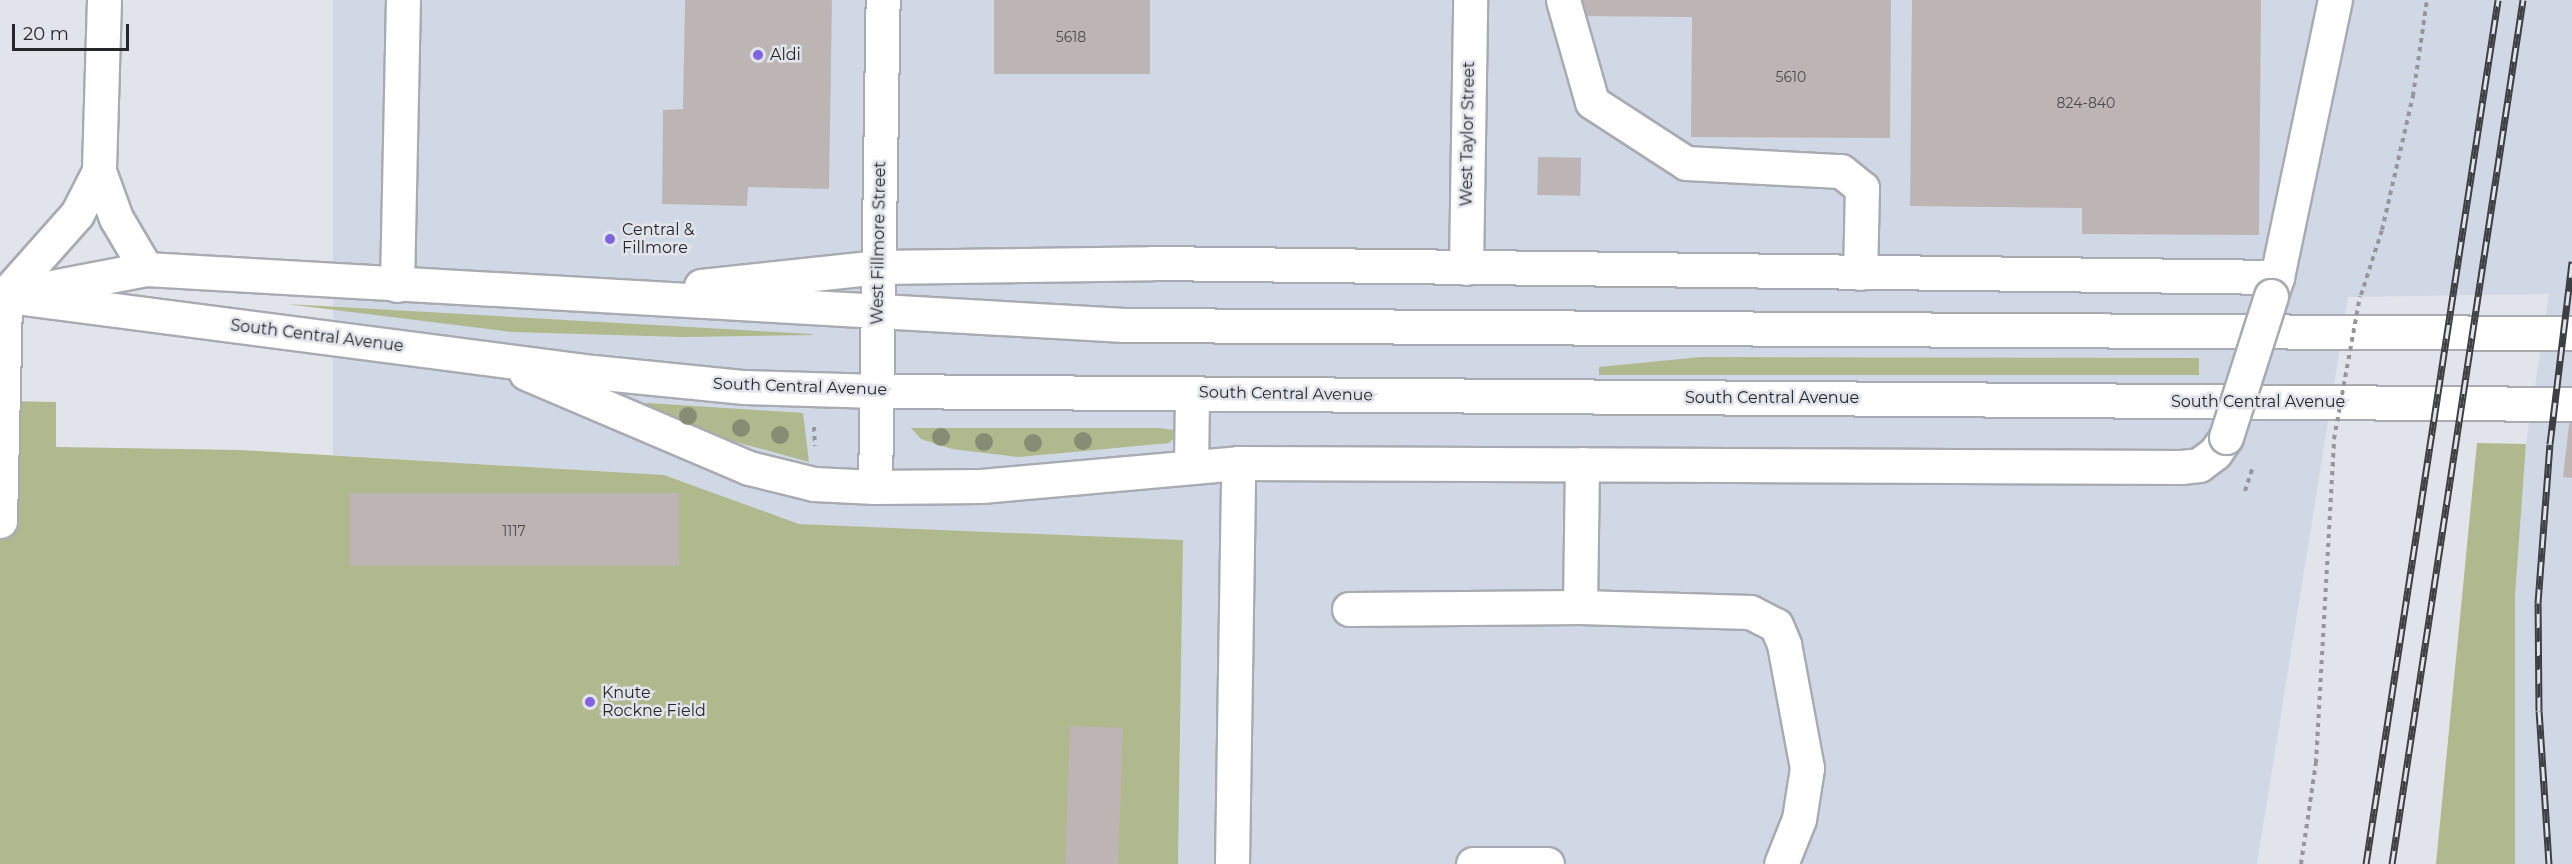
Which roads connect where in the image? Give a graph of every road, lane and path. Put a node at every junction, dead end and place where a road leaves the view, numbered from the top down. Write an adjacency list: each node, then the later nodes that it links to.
1 (105, 0): 8 (main road)
2 (403, 0): 13 (main road)
3 (883, 0): 9 (main road, West Fillmore Street)
4 (1470, 0): 10 (main road, West Taylor Street)
5 (1563, 0): 12 (main road)
6 (2335, 0): 14 (main road)
7 (2427, 0): 36 (path, bridge)
8 (99, 171): 11 (main road); 15 (main road)
9 (879, 267): 10 (main road); 16 (main road); 17 (main road, West Fillmore Street)
10 (1466, 268): 12 (main road)
11 (146, 269): 13 (main road); 15 (main road)
12 (1860, 273): 14 (main road)
13 (397, 285): 16 (main road)
14 (2274, 287): 26 (main road, bridge)
15 (3, 295): 19 (main road, South Central Avenue); 29 (main road)
16 (609, 296): 17 (main road)
17 (878, 313): 18 (main road); 20 (main road, West Fillmore Street)
18 (2572, 333)
19 (492, 359): 20 (main road, South Central Avenue); 28 (main road)
20 (877, 391): 21 (main road, South Central Avenue); 28 (main road, West Fillmore Street)
21 (1192, 393): 22 (main road, South Central Avenue); 27 (main road)
22 (2572, 404)
23 (824, 423): 24 (path)
24 (816, 454)
25 (1238, 464): 26 (main road); 27 (main road); 32 (main road)
26 (1582, 464): 30 (main road)
27 (1191, 467): 28 (main road)
28 (875, 487)
29 (0, 521)
30 (1580, 607): 31 (main road); 35 (main road)
31 (1349, 609)
32 (1232, 864)
33 (1473, 864): 34 (main road)
34 (1547, 864)
35 (1780, 864)
36 (2301, 864)

